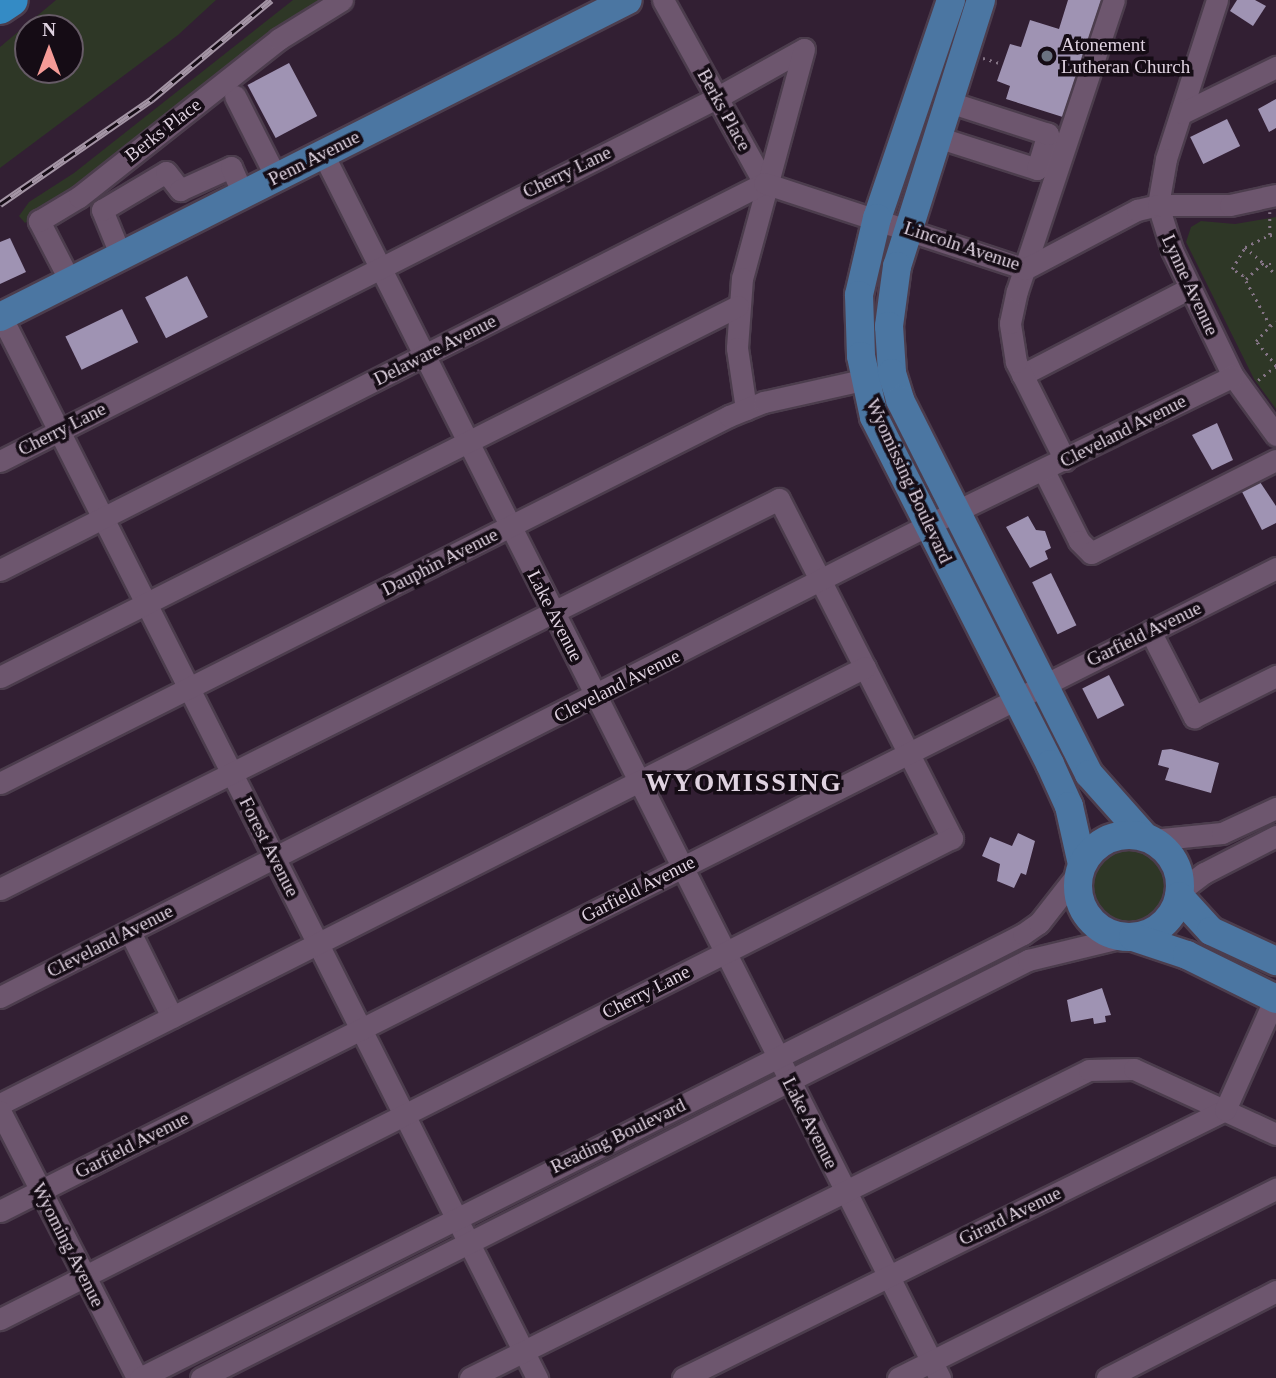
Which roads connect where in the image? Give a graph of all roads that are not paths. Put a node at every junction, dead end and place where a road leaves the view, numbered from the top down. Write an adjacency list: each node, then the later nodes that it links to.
1 (12, 0): 9 (highway)
2 (342, 0): 19 (street, Berks Place)
3 (628, 0): 16 (main road, Penn Avenue)
4 (663, 0): 12 (street, Berks Place)
5 (951, 0): 24 (main road, Wyomissing Boulevard)
6 (981, 0): 13 (main road, Wyomissing Boulevard)
7 (1114, 0): 28 (street)
8 (1216, 0): 14 (street)
9 (0, 8)
10 (1276, 67): 14 (street)
11 (235, 96): 17 (street)
12 (718, 97): 18 (street, Berks Place); 18 (street, Cherry Lane); 27 (street, Cherry Lane)
13 (949, 102): 15 (main road, Wyomissing Boulevard); 15 (street)
14 (1182, 113): 22 (street)
15 (937, 137): 25 (main road, Wyomissing Boulevard)
16 (323, 154): 17 (main road, Penn Avenue); 27 (street, Lake Avenue)
17 (276, 177): 20 (main road, Penn Avenue)
18 (764, 183): 24 (street); 31 (street, Cherry Lane); 33 (street, Delaware Avenue)
19 (92, 187): 23 (street); 29 (street, Berks Place)
20 (243, 194): 23 (street); 26 (main road, Penn Avenue)
21 (1273, 196): 22 (street, Lincoln Avenue)
22 (1158, 205): 28 (street, Lincoln Avenue); 30 (street, Lynne Avenue)
23 (102, 210): 26 (street)
24 (877, 218): 25 (street, Lincoln Avenue); 36 (main road, Wyomissing Boulevard)
25 (908, 229): 28 (street, Lincoln Avenue); 34 (main road, Wyomissing Boulevard)
26 (121, 256): 29 (main road, Penn Avenue)
27 (381, 264): 33 (street, Lake Avenue); 39 (street, Cherry Lane)
28 (1025, 269): 35 (street)
29 (70, 282): 32 (main road, Penn Avenue)
30 (1190, 288): 35 (street); 37 (street, Lynne Avenue)
31 (738, 306): 38 (street, Cherry Lane); 41 (street)
32 (1, 316): 39 (street, Forest Avenue)
33 (424, 356): 41 (street, Lake Avenue); 47 (street, Delaware Avenue)
34 (892, 373): 36 (street, Dauphin Avenue); 46 (main road, Wyomissing Boulevard)
35 (1022, 375): 42 (street)
36 (865, 379): 38 (street, Dauphin Avenue); 48 (main road, Wyomissing Boulevard)
37 (1239, 384): 40 (street, Lynne Avenue); 42 (street, Cleveland Avenue)
38 (746, 409): 49 (street, Dauphin Avenue)
39 (60, 431): 44 (street, Cherry Lane); 47 (street, Forest Avenue)
40 (1276, 435)
41 (468, 442): 49 (street, Lake Avenue); 53 (street)
42 (1065, 460): 45 (street, Cleveland Avenue)
43 (1276, 460): 45 (street)
44 (0, 461)
45 (1044, 471): 46 (street, Cleveland Avenue)
46 (956, 512): 48 (street, Cleveland Avenue); 59 (main road, Wyomissing Boulevard)
47 (103, 518): 51 (street, Delaware Avenue); 53 (street, Forest Avenue)
48 (928, 525): 52 (street, Cleveland Avenue); 62 (main road, Wyomissing Boulevard)
49 (510, 526): 54 (street, Lake Avenue); 60 (street, Dauphin Avenue)
50 (1276, 568): 55 (street, Garfield Avenue)
51 (0, 570)
52 (822, 583): 54 (street, Cherry Lane); 56 (street, Cherry Lane); 61 (street, Cleveland Avenue)
53 (147, 603): 58 (street); 60 (street, Forest Avenue)
54 (553, 612): 61 (street, Lake Avenue); 64 (street)
55 (1150, 631): 57 (street); 59 (street, Garfield Avenue)
56 (865, 667): 63 (street, Cherry Lane); 65 (street)
57 (1276, 676)
58 (0, 677)
59 (1045, 683): 62 (street, Garfield Avenue); 69 (main road, Wyomissing Boulevard)
60 (189, 688): 64 (street, Forest Avenue); 66 (street, Dauphin Avenue)
61 (596, 697): 65 (street, Lake Avenue); 70 (street, Cleveland Avenue)
62 (1013, 699): 63 (street, Garfield Avenue); 72 (main road, Wyomissing Boulevard)
63 (908, 752): 71 (street, Garfield Avenue); 78 (street, Cherry Lane)
64 (232, 773): 70 (street, Forest Avenue); 73 (street)
65 (639, 782): 71 (street, Lake Avenue); 77 (street)
66 (0, 783)
67 (1276, 808): 69 (street)
68 (1276, 836): 74 (street)
69 (1148, 839): 72 (main road); 74 (main road)
70 (275, 859): 75 (street, Cleveland Avenue); 77 (street, Forest Avenue)
71 (682, 866): 78 (street, Lake Avenue); 83 (street, Garfield Avenue)
72 (1081, 868): 76 (main road); 84 (street, Reading Boulevard)
73 (0, 889)
74 (1180, 894): 76 (main road); 79 (main road)
75 (130, 932): 80 (street, Cleveland Avenue); 82 (street)
76 (1128, 937): 81 (main road); 85 (street, Reading Boulevard)
77 (317, 943): 82 (street); 83 (street, Forest Avenue)
78 (726, 953): 84 (street, Lake Avenue); 89 (street, Cherry Lane)
79 (1276, 961)
80 (0, 997)
81 (1276, 998): 87 (street)
82 (172, 1017): 86 (street)
83 (361, 1030): 89 (street, Forest Avenue); 93 (street, Garfield Avenue)
84 (777, 1057): 85 (street, Lake Avenue); 95 (street, Reading Boulevard)
85 (789, 1082): 91 (street, Lake Avenue); 96 (street, Reading Boulevard)
86 (0, 1104)
87 (1225, 1110): 90 (street); 91 (street); 97 (street, Girard Avenue)
88 (0, 1111): 93 (street, Wyoming Avenue)
89 (404, 1115): 95 (street, Forest Avenue); 98 (street, Cherry Lane)
90 (1276, 1134)
91 (844, 1189): 97 (street, Lake Avenue); 101 (street)
92 (1276, 1189): 102 (street)
93 (40, 1191): 94 (street, Garfield Avenue); 98 (street, Wyoming Avenue)
94 (0, 1211)
95 (456, 1216): 96 (street, Forest Avenue); 103 (street, Reading Boulevard)
96 (470, 1243): 101 (street, Forest Avenue); 104 (street, Reading Boulevard)
97 (889, 1276): 102 (street, Lake Avenue); 107 (street, Girard Avenue)
98 (84, 1277): 100 (street, Cherry Lane); 103 (street, Wyoming Avenue)
99 (1276, 1291): 109 (street)
100 (0, 1319)
101 (523, 1351): 105 (street); 106 (street, Forest Avenue)
102 (936, 1369): 108 (street)
103 (138, 1378)
104 (201, 1378)
105 (470, 1378)
106 (537, 1378)
107 (683, 1378)
108 (898, 1378)
109 (1107, 1378)

